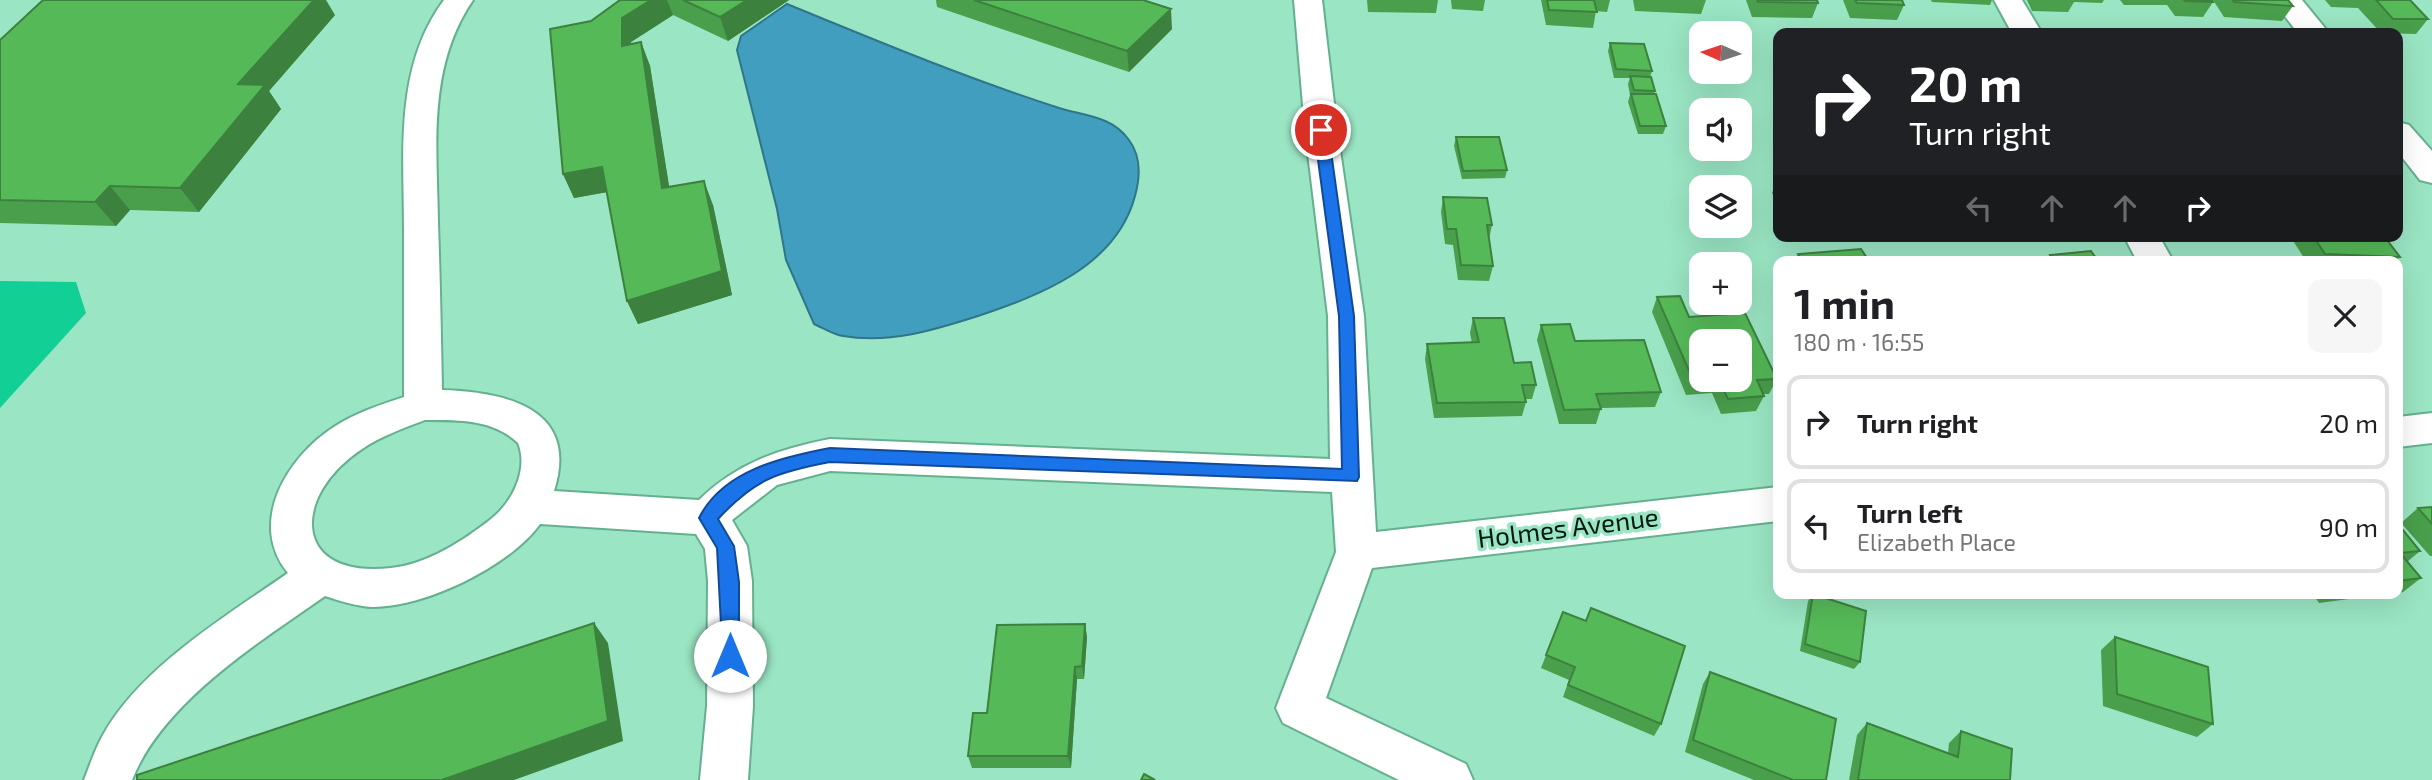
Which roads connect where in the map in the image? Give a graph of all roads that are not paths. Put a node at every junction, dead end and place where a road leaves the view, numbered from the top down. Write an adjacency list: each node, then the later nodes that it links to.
1 (459, 0): 9 (street)
2 (1308, 0): 12 (street)
3 (2008, 0): 5 (street)
4 (2286, 0): 6 (street)
5 (2024, 28)
6 (2310, 28)
7 (2403, 138): 8 (street)
8 (2432, 172)
9 (422, 405): 14 (street); 17 (street)
10 (2432, 428): 11 (street)
11 (2403, 431)
12 (1351, 477): 15 (street); 16 (street)
13 (1773, 505): 16 (street, Holmes Avenue)
14 (529, 506): 15 (street); 17 (street)
15 (708, 518): 18 (street)
16 (1357, 552): 20 (street)
17 (320, 575): 19 (street)
18 (722, 779)
19 (108, 780)
20 (1449, 780)

